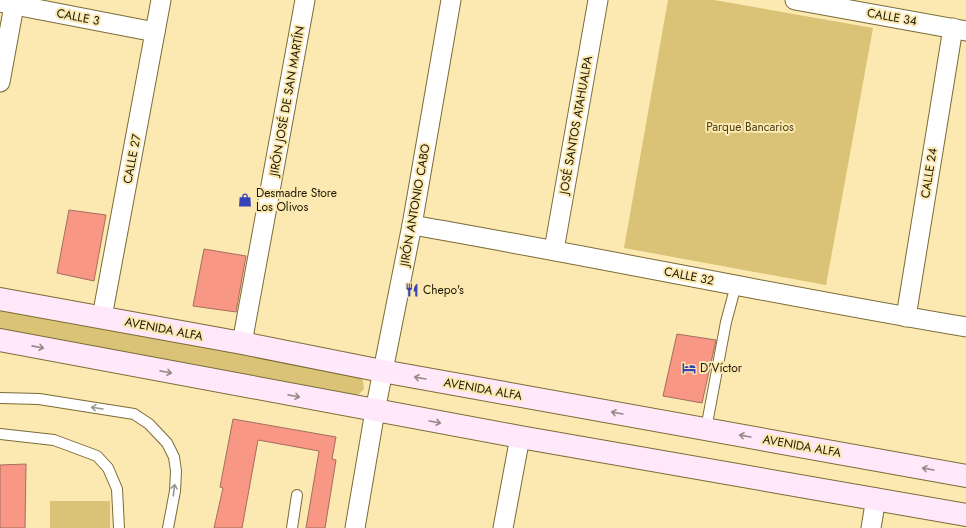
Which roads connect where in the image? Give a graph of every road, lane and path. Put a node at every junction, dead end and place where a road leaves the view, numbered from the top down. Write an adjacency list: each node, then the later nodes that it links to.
1 (161, 0): 8 (street, CALLE 27)
2 (305, 0): 18 (street, JIRÓN JOSÉ DE SAN MARTÍN)
3 (451, 0): 10 (street, JIRÓN ANTONIO CABO)
4 (598, 0): 11 (street, JOSÉ SANTOS ATAHUALPA)
5 (795, 0): 7 (street, CALLE 34)
6 (10, 2): 8 (street, CALLE 3); 9 (street)
7 (959, 29): 15 (street, CALLE 24)
8 (155, 32): 14 (street, CALLE 27)
9 (0, 82)
10 (412, 225): 11 (street, CALLE 32); 19 (street, JIRÓN ANTONIO CABO)
11 (554, 250): 12 (street, CALLE 32)
12 (736, 285): 15 (street, CALLE 32); 22 (lane)
13 (0, 299): 14 (street, AVENIDA ALFA)
14 (102, 317): 18 (street, AVENIDA ALFA)
15 (906, 317): 16 (street, CALLE 32)
16 (966, 327)
17 (0, 340): 21 (street, one-way to 21)
18 (242, 343): 19 (street, AVENIDA ALFA)
19 (382, 371): 21 (street, JIRÓN ANTONIO CABO); 22 (street, AVENIDA ALFA, one-way to 19)
20 (0, 398): 30 (lane, one-way to 20)
21 (375, 411): 24 (street, one-way to 24); 32 (street, JIRÓN ANTONIO CABO)
22 (706, 429): 25 (street, AVENIDA ALFA, one-way to 22)
23 (0, 434): 29 (lane)
24 (520, 437): 27 (street); 33 (street)
25 (966, 476)
26 (297, 496): 31 (lane)
27 (876, 498): 28 (street); 34 (street)
28 (966, 515)
29 (119, 528)
30 (168, 528)
31 (292, 528)
32 (355, 528)
33 (503, 528)
34 (871, 528)

